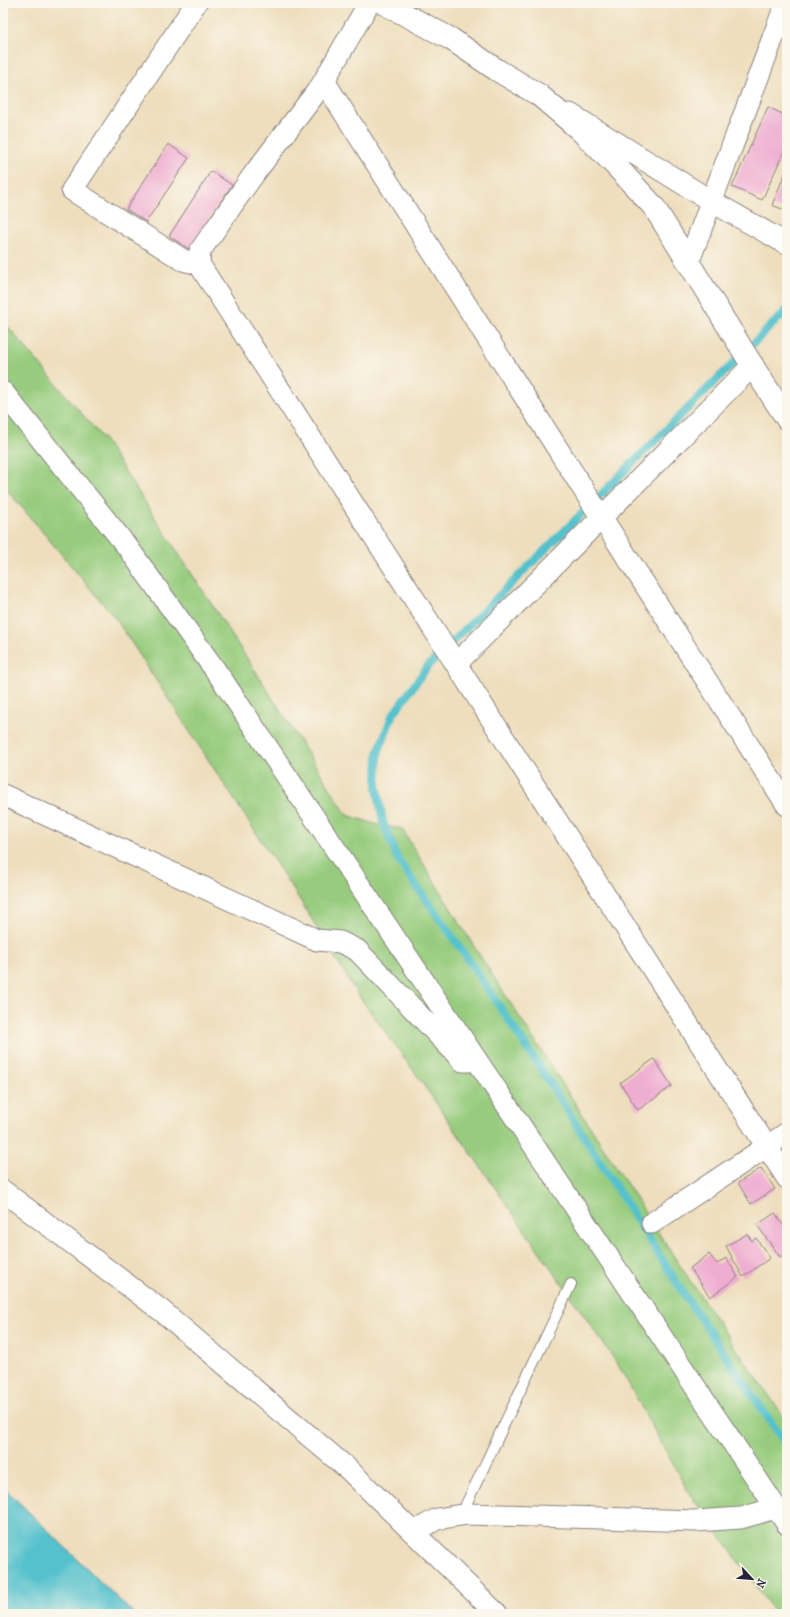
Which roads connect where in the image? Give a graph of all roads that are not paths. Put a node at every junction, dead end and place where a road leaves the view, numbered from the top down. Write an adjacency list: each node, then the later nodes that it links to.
1 (196, 3): 10 (street)
2 (369, 3): 5 (street)
3 (383, 3): 6 (street)
4 (786, 3): 7 (street)
5 (324, 81): 10 (street); 14 (street)
6 (539, 95): 7 (street); 9 (street)
7 (711, 201): 8 (street); 9 (street)
8 (787, 244)
9 (689, 261): 11 (street)
10 (200, 264): 15 (street)
11 (753, 365): 13 (street); 14 (street)
12 (3, 392): 18 (street)
13 (787, 419)
14 (601, 518): 15 (street); 17 (street)
15 (456, 664): 20 (street)
16 (3, 795): 18 (street)
17 (787, 805)
18 (476, 1061): 26 (street)
19 (787, 1133): 20 (street)
20 (766, 1146): 21 (street); 23 (street)
21 (787, 1178)
22 (3, 1191): 27 (street)
23 (652, 1223)
24 (571, 1284): 25 (lane)
25 (461, 1515): 26 (street); 27 (street)
26 (783, 1515)
27 (413, 1532): 28 (street)
28 (497, 1614)

